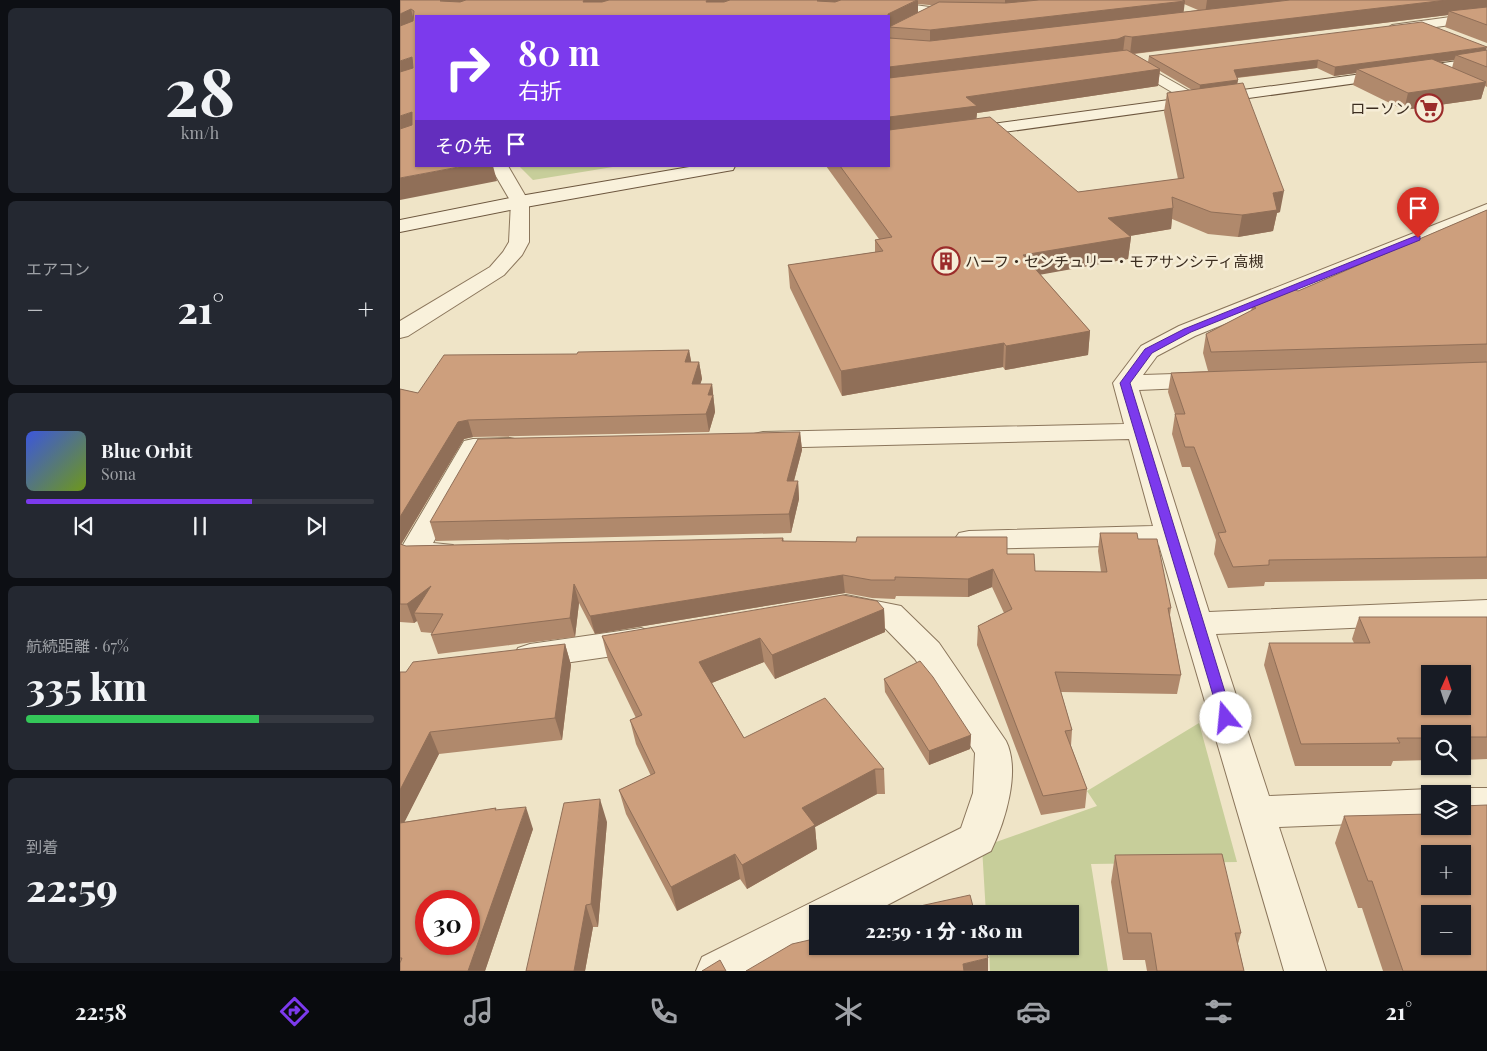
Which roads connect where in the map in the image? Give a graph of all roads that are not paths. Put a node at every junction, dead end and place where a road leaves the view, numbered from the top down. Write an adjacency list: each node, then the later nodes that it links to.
1 (854, 2): 2 (street)
2 (936, 12): 3 (street); 6 (street)
3 (975, 13)
4 (1397, 15): 7 (street)
5 (1487, 16): 7 (street)
6 (921, 20)
7 (1423, 25): 8 (street); 9 (street)
8 (1374, 31)
9 (1450, 36)
10 (1112, 58): 12 (street)
11 (1149, 59): 12 (street)
12 (1129, 61): 16 (street)
13 (1487, 61): 14 (street)
14 (1430, 69): 15 (street); 16 (street)
15 (1454, 80)
16 (1197, 101): 17 (street)
17 (890, 143)
18 (500, 167): 20 (street)
19 (721, 167): 20 (street)
20 (520, 202): 22 (street); 23 (street)
21 (1487, 210): 25 (street)
22 (400, 226)
23 (400, 331)
24 (1233, 380): 25 (street)
25 (1125, 383): 26 (street)
26 (1139, 431): 27 (street); 29 (street)
27 (741, 440)
28 (532, 445): 31 (street)
29 (1171, 535): 30 (street); 34 (street)
30 (941, 540)
31 (473, 551)
32 (817, 610): 41 (street)
33 (1487, 611): 34 (street)
34 (1197, 624): 40 (street)
35 (674, 635): 36 (street)
36 (499, 660)
37 (1487, 803): 38 (street)
38 (1471, 804)
39 (1421, 805): 40 (street)
40 (1256, 812): 44 (street)
41 (848, 905)
42 (809, 925): 43 (street)
43 (718, 971)
44 (1305, 971)

